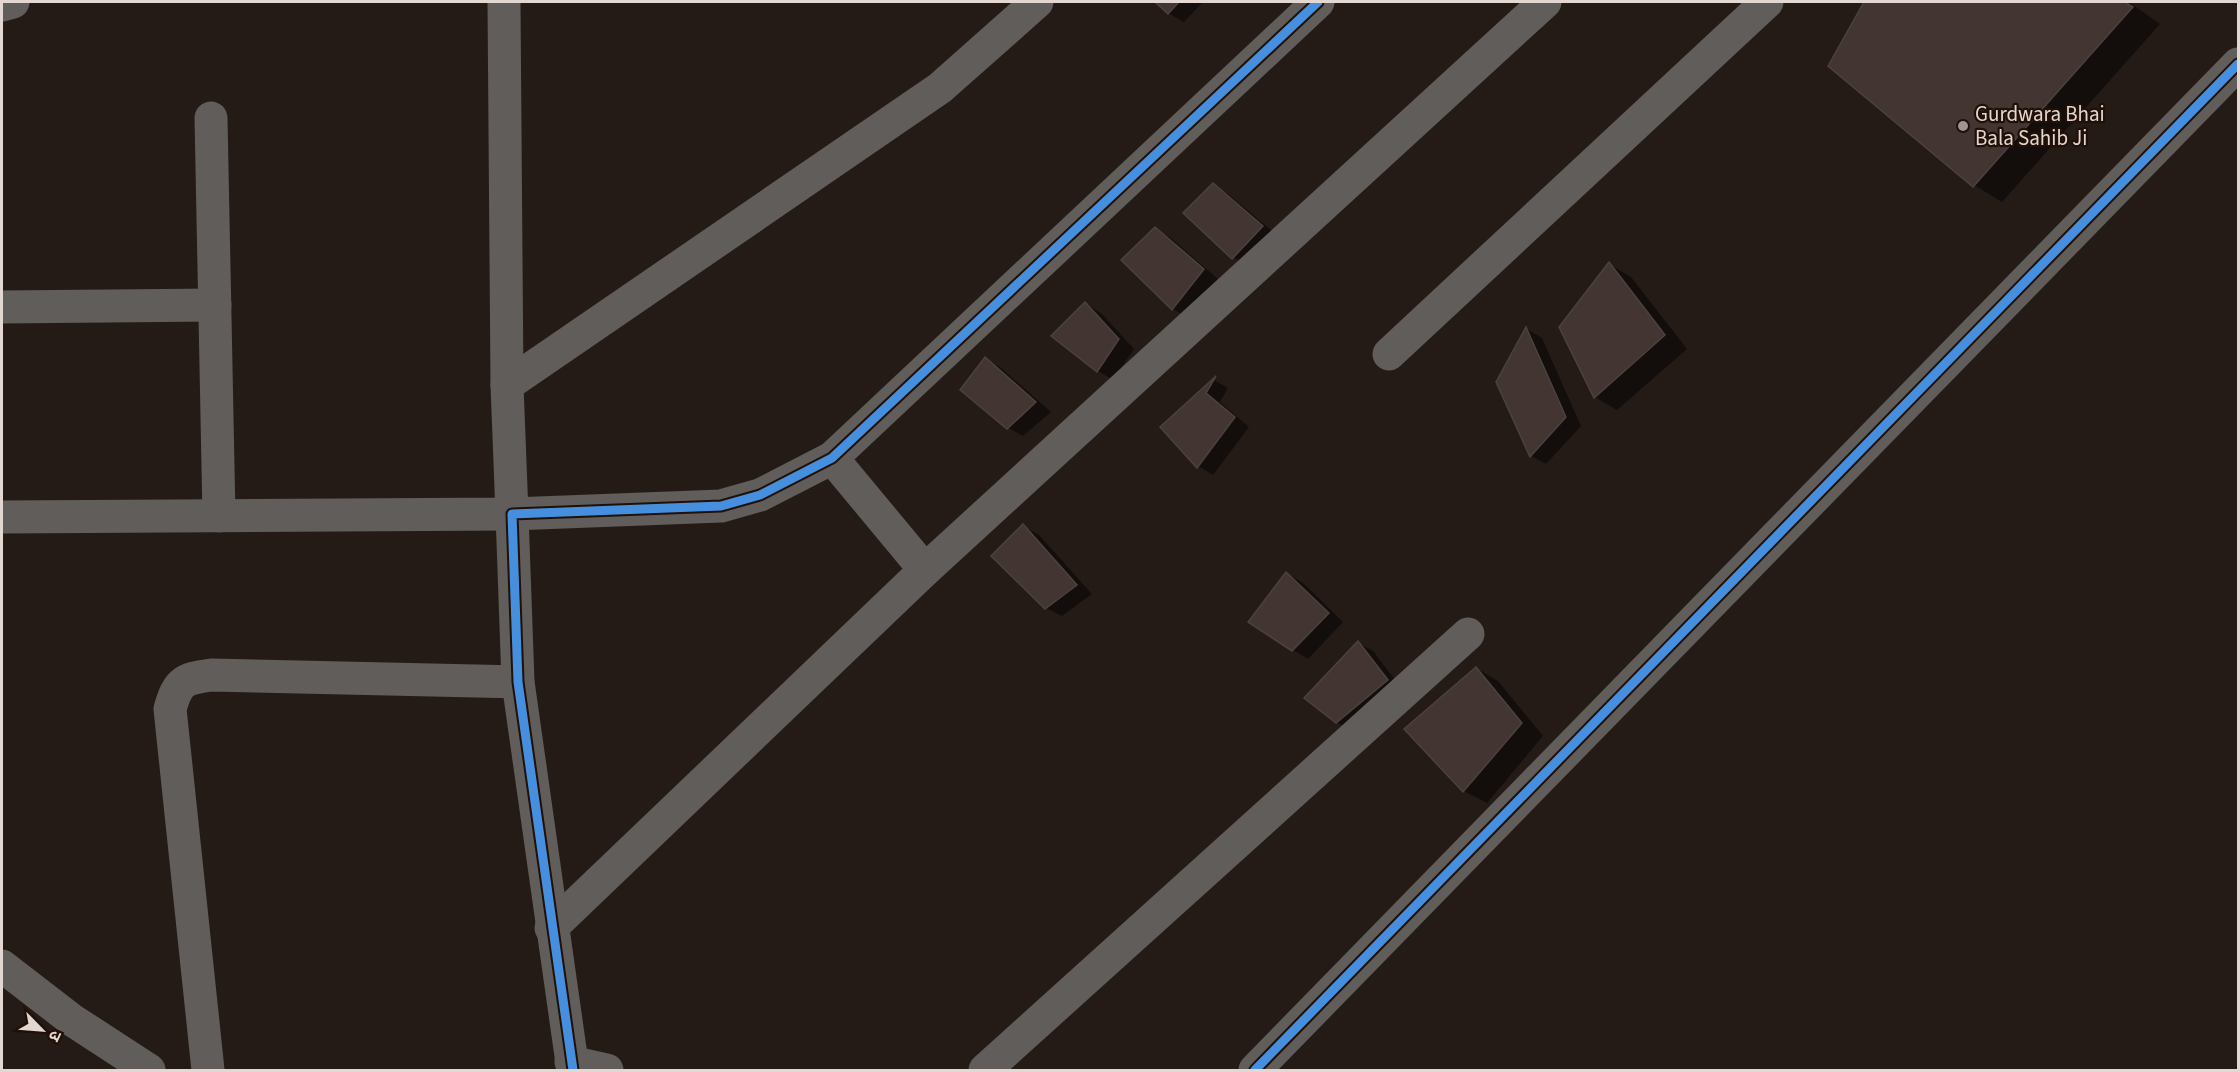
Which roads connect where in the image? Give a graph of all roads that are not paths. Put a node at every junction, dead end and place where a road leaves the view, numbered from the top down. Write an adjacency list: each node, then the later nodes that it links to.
1 (13, 2): 7 (street)
2 (1036, 2): 13 (street)
3 (1318, 2): 14 (street)
4 (1545, 2): 18 (street)
5 (1767, 2): 12 (street)
6 (509, 4): 13 (street)
7 (2, 5)
8 (2238, 64): 28 (street)
9 (211, 118): 10 (street)
10 (215, 305): 11 (street); 16 (street)
11 (2, 307)
12 (1389, 354)
13 (507, 385): 15 (street)
14 (832, 458): 15 (street); 18 (street)
15 (512, 514): 16 (street); 20 (street)
16 (219, 516): 17 (street)
17 (2, 517)
18 (925, 570): 21 (street)
19 (1468, 634): 27 (street)
20 (518, 682): 21 (street); 25 (street)
21 (551, 928): 23 (street)
22 (2, 966): 24 (street)
23 (572, 1066): 26 (street)
24 (149, 1071)
25 (208, 1071)
26 (607, 1071)
27 (986, 1071)
28 (1255, 1071)

